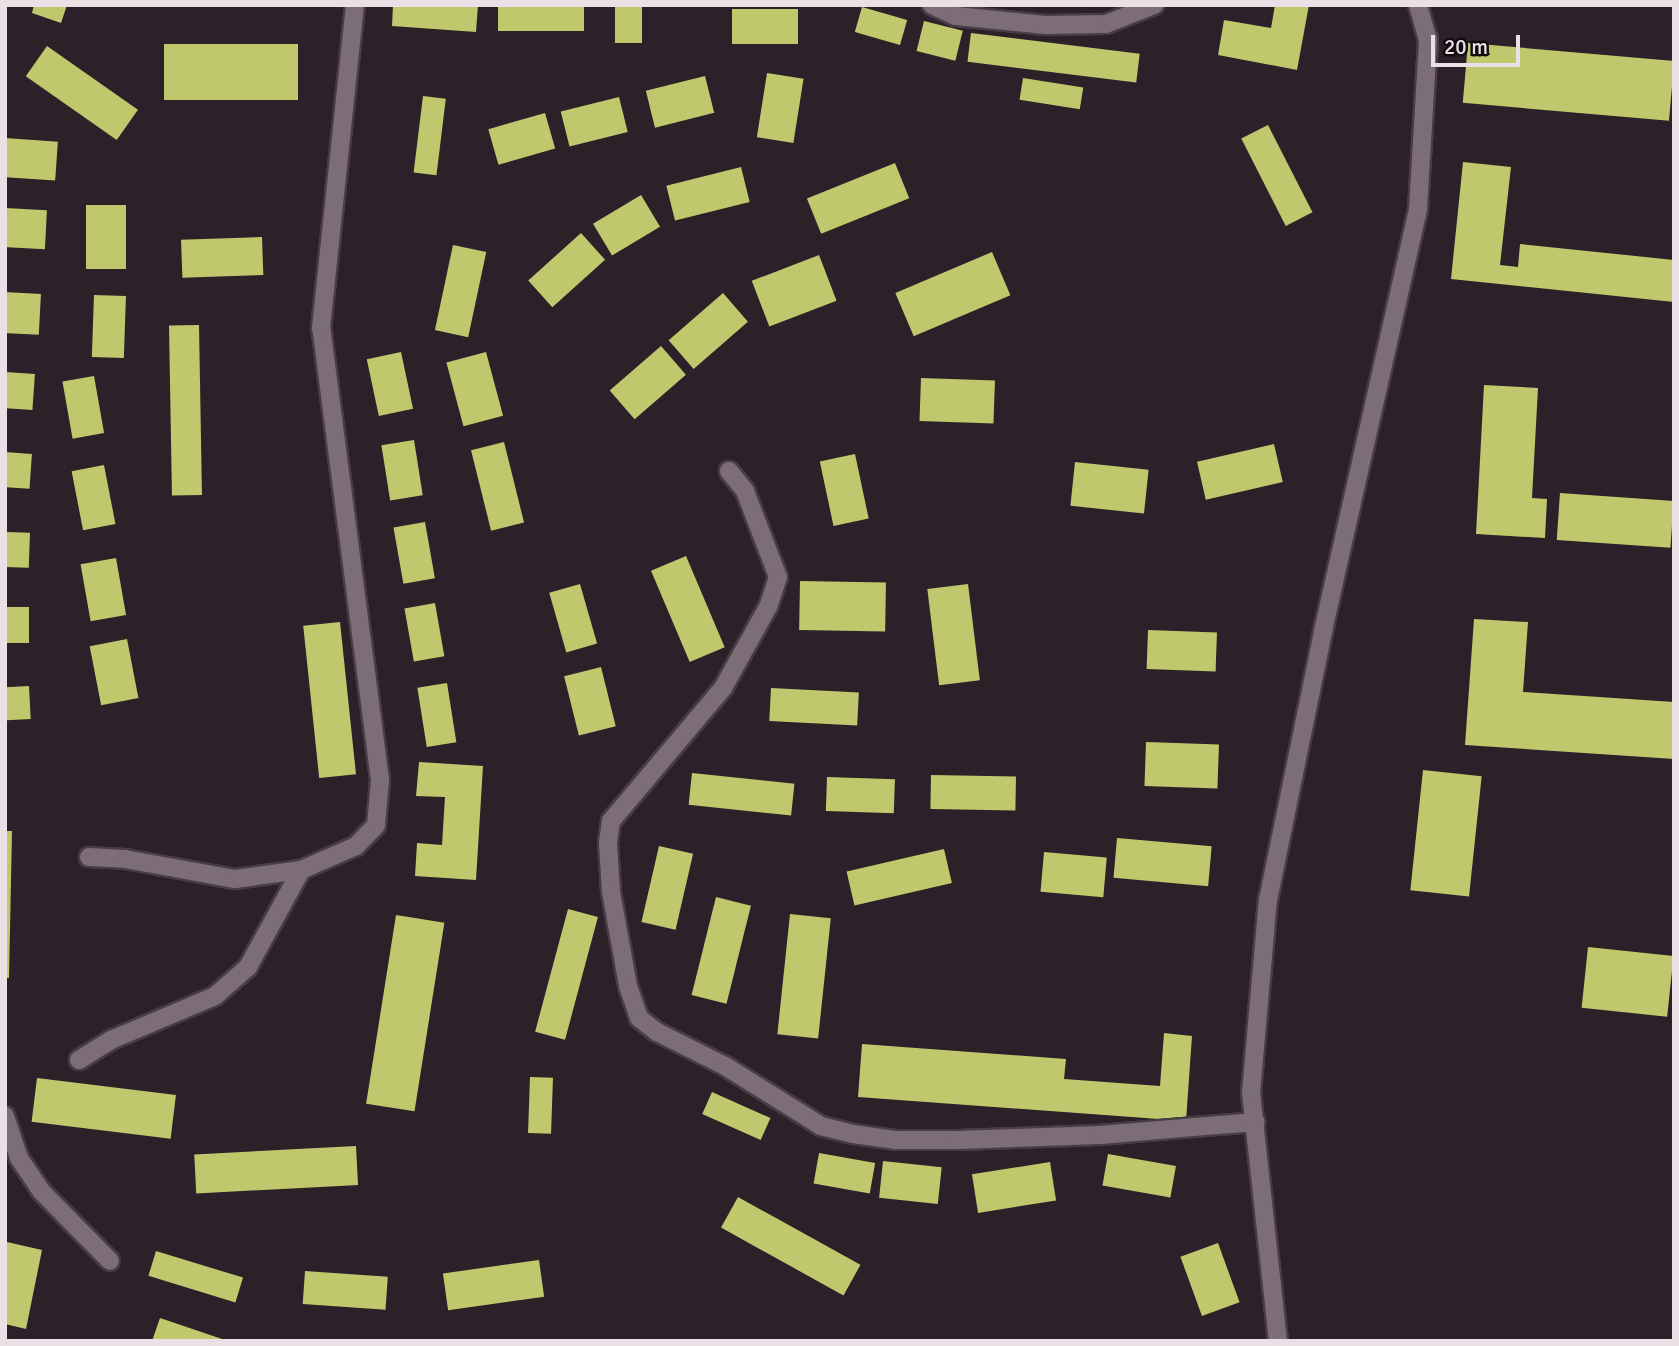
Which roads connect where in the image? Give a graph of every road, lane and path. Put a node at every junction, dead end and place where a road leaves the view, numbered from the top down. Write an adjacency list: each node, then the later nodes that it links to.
1 (355, 5): 7 (street)
2 (932, 5): 3 (street)
3 (1154, 5)
4 (1418, 5): 10 (street)
5 (729, 471): 10 (street)
6 (89, 857): 7 (street)
7 (301, 870): 8 (street)
8 (79, 1060)
9 (5, 1116): 11 (street)
10 (1255, 1122): 12 (street)
11 (110, 1261)
12 (1278, 1341)

